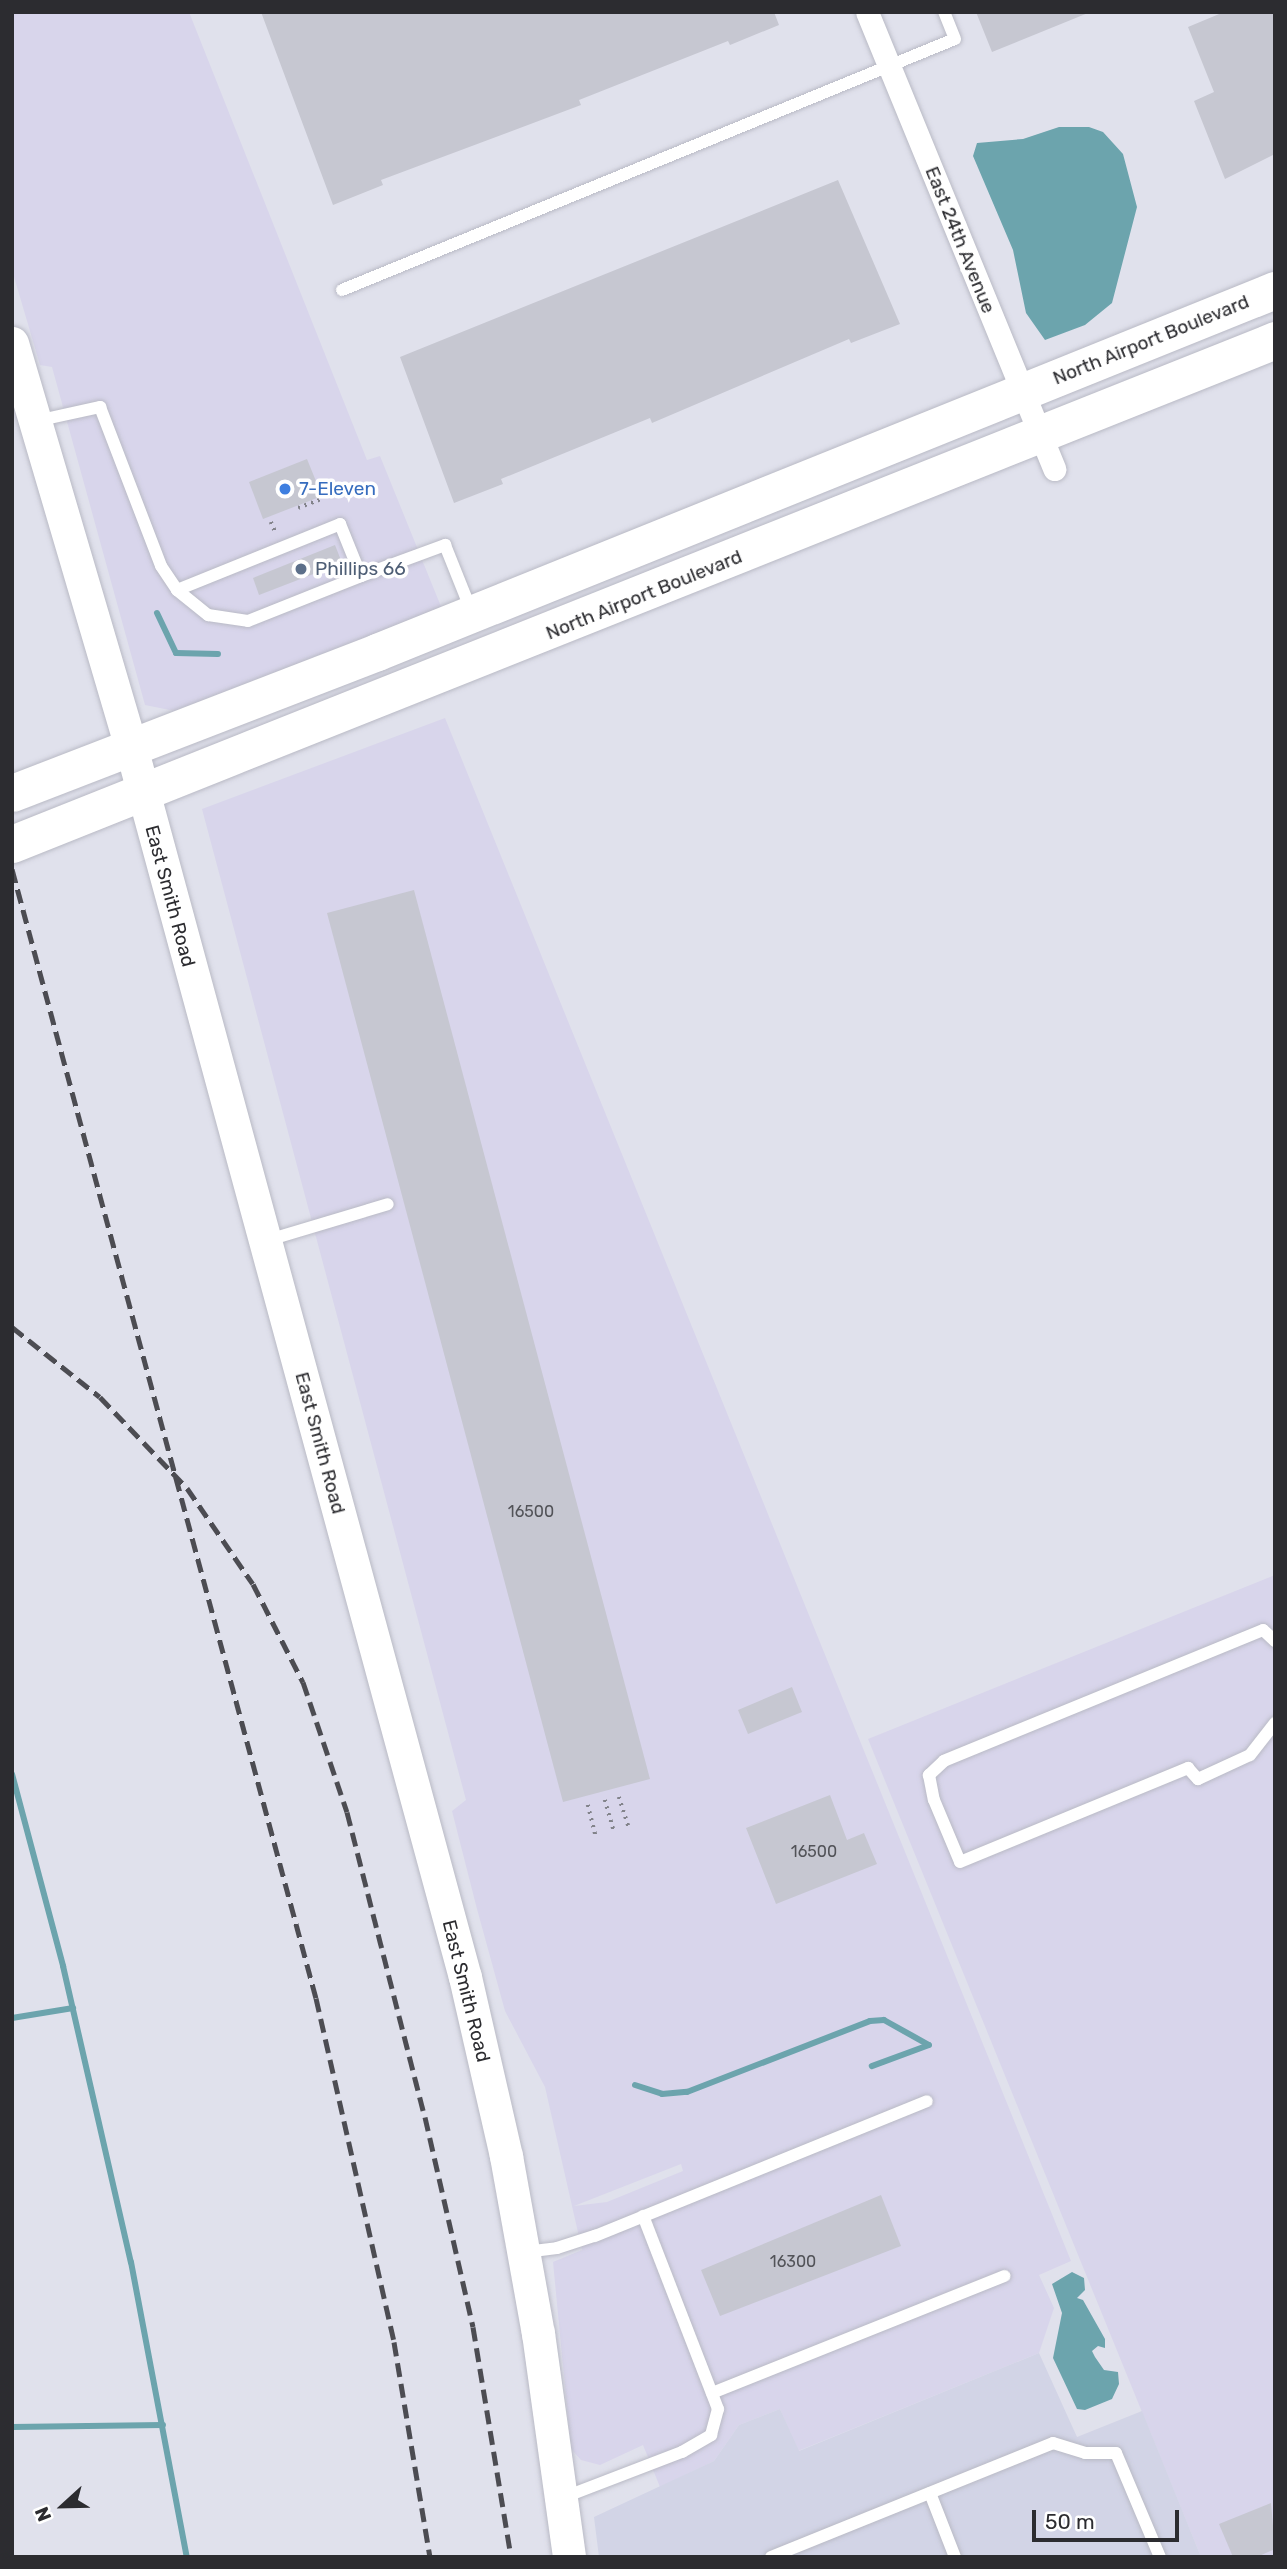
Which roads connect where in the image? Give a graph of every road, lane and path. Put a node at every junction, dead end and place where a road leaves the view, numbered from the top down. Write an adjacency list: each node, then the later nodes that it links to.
1 (867, 12): 3 (street, East 24th Avenue)
2 (944, 12): 3 (lane)
3 (889, 67): 4 (lane); 8 (street, East 24th Avenue)
4 (342, 290)
5 (1275, 290): 8 (main road, North Airport Boulevard)
6 (1275, 340): 10 (main road, North Airport Boulevard)
7 (12, 342): 9 (street, East Smith Road)
8 (1022, 392): 10 (street, East 24th Avenue); 16 (main road, North Airport Boulevard)
9 (34, 421): 15 (lane); 17 (street, East Smith Road)
10 (1040, 435): 11 (street, East 24th Avenue); 19 (main road, North Airport Boulevard)
11 (1054, 469)
12 (322, 499): 13 (path)
13 (298, 508)
14 (360, 576): 15 (lane); 15 (lane); 16 (lane)
15 (177, 590)
16 (473, 614): 17 (main road, North Airport Boulevard)
17 (131, 747): 18 (main road, North Airport Boulevard); 19 (street, East Smith Road)
18 (12, 793)
19 (143, 793): 20 (main road, North Airport Boulevard); 22 (street, East Smith Road)
20 (12, 844)
21 (388, 1204): 22 (lane)
22 (264, 1241): 33 (street, East Smith Road)
23 (1275, 1641): 24 (lane)
24 (1275, 1723)
25 (620, 1797): 28 (path)
26 (605, 1800): 29 (path)
27 (588, 1805): 30 (path)
28 (629, 1828)
29 (614, 1832)
30 (596, 1837)
31 (927, 2101): 32 (lane)
32 (643, 2216): 33 (lane); 35 (lane)
33 (523, 2252): 37 (street, East Smith Road)
34 (1004, 2276): 35 (lane)
35 (712, 2393): 37 (lane)
36 (930, 2493): 39 (lane); 40 (lane); 41 (lane)
37 (562, 2498): 38 (street, East Smith Road)
38 (569, 2557)
39 (771, 2557)
40 (955, 2557)
41 (1160, 2557)

